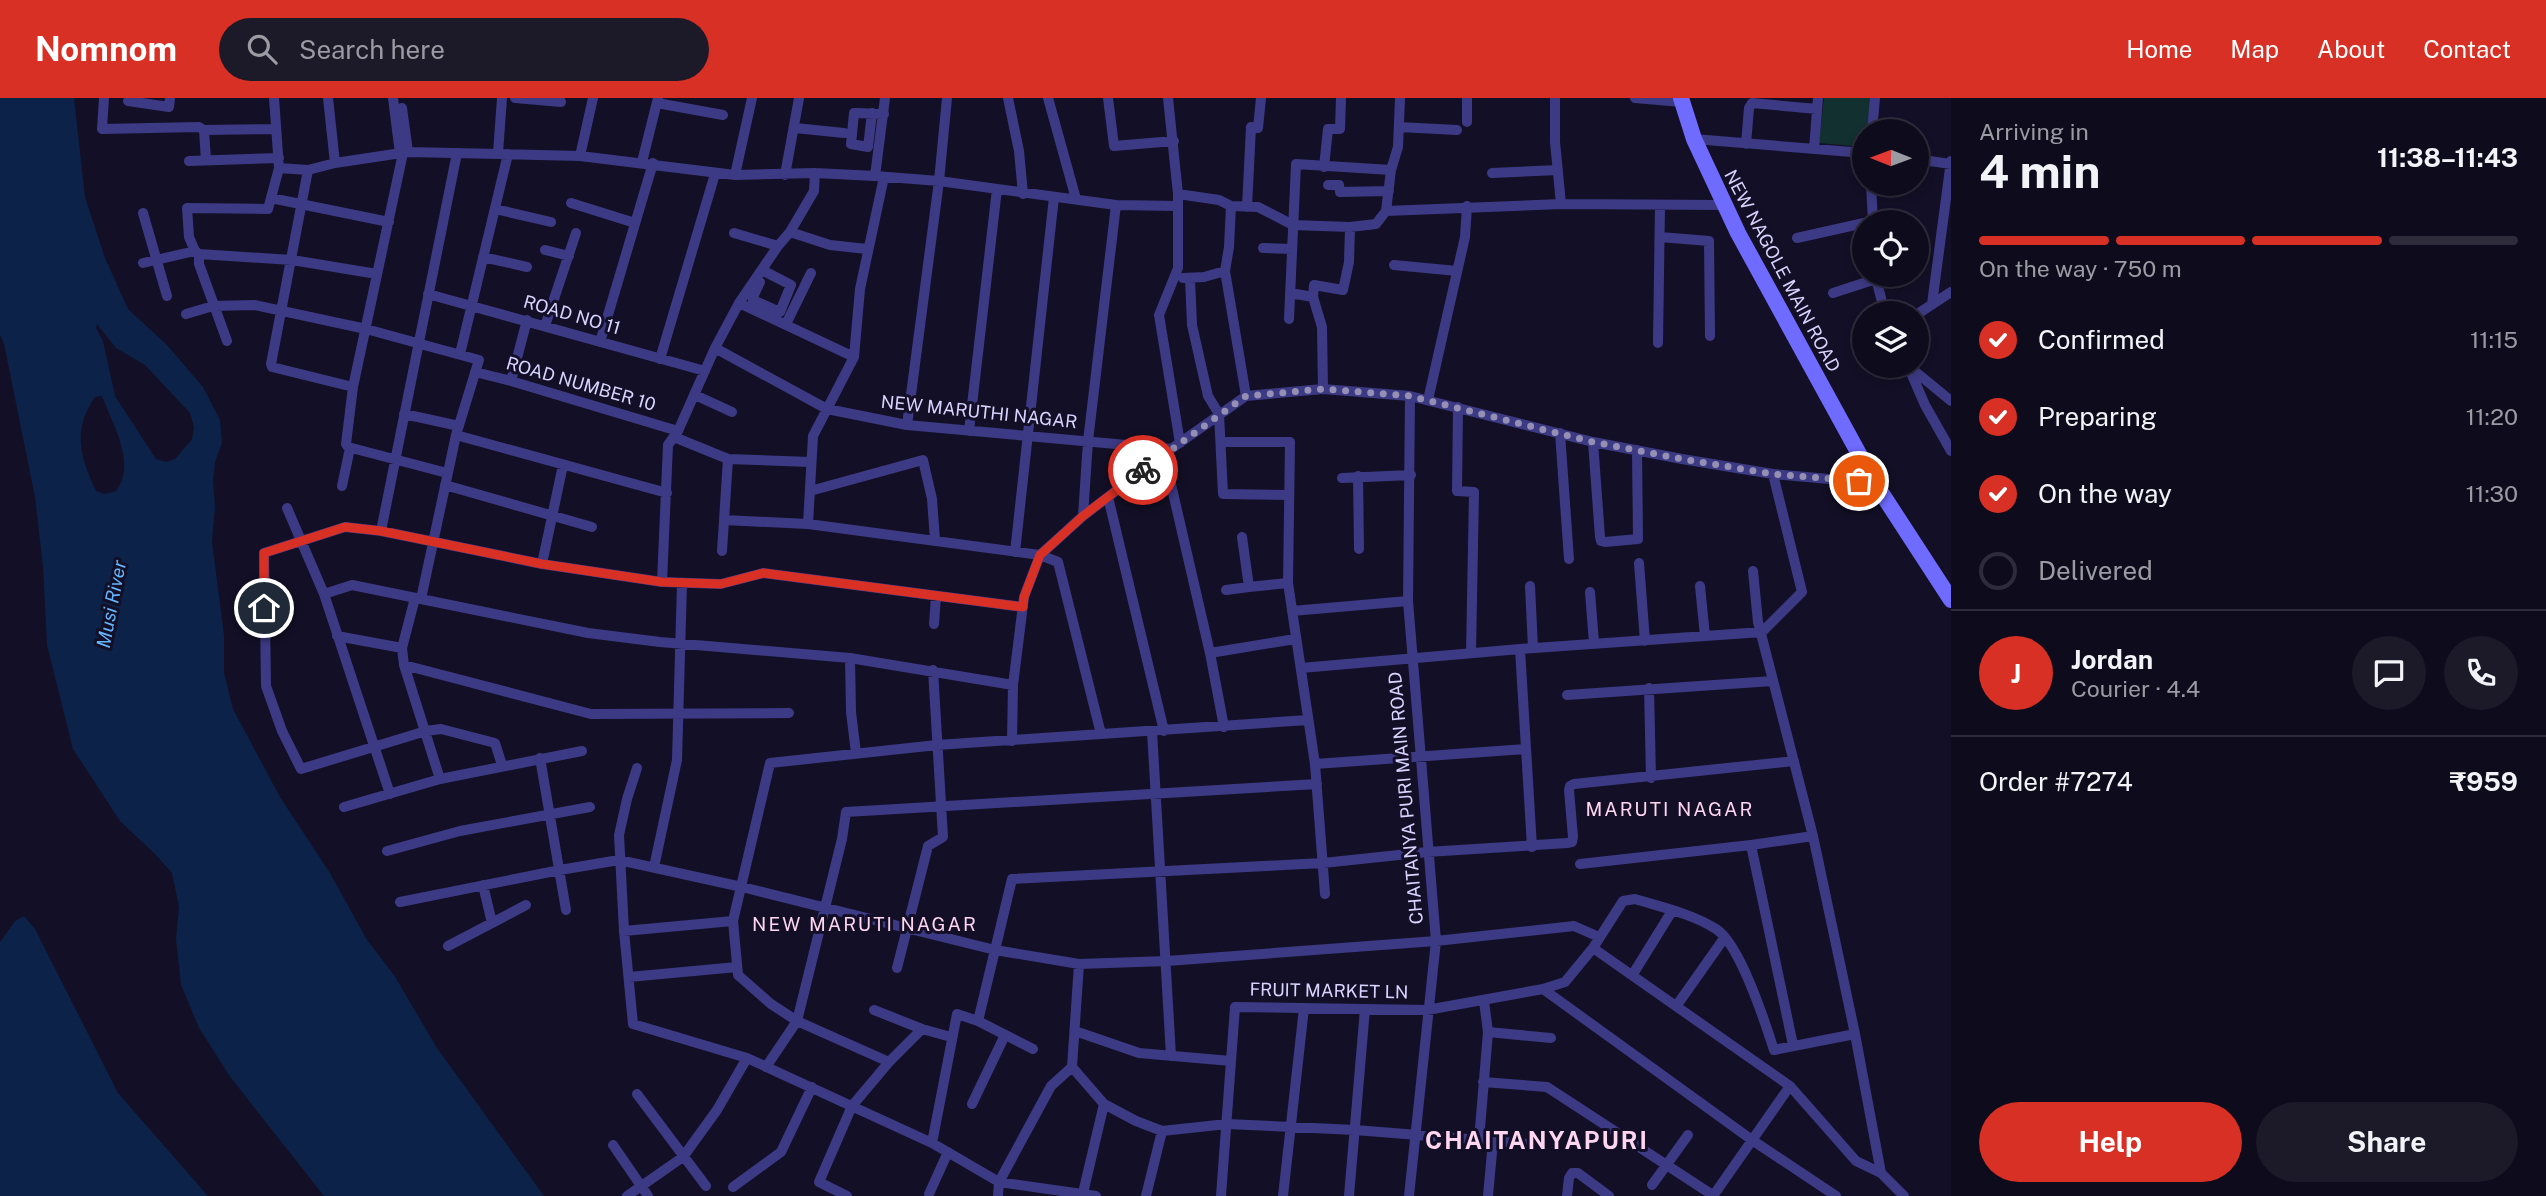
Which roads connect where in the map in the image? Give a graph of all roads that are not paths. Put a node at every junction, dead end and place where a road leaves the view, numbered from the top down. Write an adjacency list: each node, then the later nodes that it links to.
1 (104, 98): 37 (street)
2 (170, 98): 27 (street)
3 (274, 98): 36 (street)
4 (328, 98): 54 (street)
5 (393, 98): 46 (street)
6 (400, 98): 46 (street)
7 (502, 98): 48 (street)
8 (515, 98): 28 (street)
9 (593, 98): 49 (street)
10 (752, 98): 64 (street)
11 (799, 98): 35 (street)
12 (885, 98): 30 (street)
13 (947, 98): 67 (street)
14 (1008, 98): 71 (street)
15 (1048, 98): 75 (street)
16 (1108, 98): 42 (street)
17 (1168, 98): 42 (street)
18 (1261, 98): 85 (street)
19 (1341, 98): 57 (street)
20 (1400, 98): 34 (street)
21 (1467, 98): 33 (street)
22 (1555, 98): 60 (street)
23 (1635, 98): 26 (street)
24 (1875, 98): 32 (street)
25 (657, 100): 31 (street); 55 (street)
26 (1682, 100): 41 (street, NEW NAGOLE MAIN ROAD)
27 (128, 101)
28 (562, 102)
29 (1818, 104): 43 (street); 44 (street)
30 (878, 114): 39 (street); 39 (street)
31 (723, 115)
32 (1873, 119)
33 (1466, 122)
34 (1399, 127): 38 (street); 59 (street)
35 (795, 128): 40 (street); 65 (street)
36 (276, 129): 37 (street); 53 (street)
37 (204, 130): 50 (street)
38 (1457, 130)
39 (876, 132): 66 (street)
40 (844, 133)
41 (1694, 139): 43 (street); 81 (street, NEW NAGOLE MAIN ROAD)
42 (1174, 141): 72 (street)
43 (1746, 144): 44 (street)
44 (1814, 149): 45 (street)
45 (1852, 152)
46 (404, 153): 47 (street); 54 (street); 89 (street)
47 (457, 153): 48 (street); 124 (street)
48 (503, 153): 49 (street); 86 (street)
49 (580, 156): 55 (street)
50 (206, 160): 52 (street); 53 (street)
51 (1929, 160): 56 (street)
52 (190, 161)
53 (279, 163): 58 (street); 74 (street)
54 (335, 163): 58 (street)
55 (647, 163): 63 (street); 91 (street)
56 (1951, 163): 128 (street)
57 (1324, 167): 59 (street); 92 (street)
58 (309, 170): 76 (street)
59 (1391, 170): 70 (street)
60 (1558, 170): 62 (street); 78 (street)
61 (815, 173): 65 (street); 66 (street); 95 (street)
62 (1492, 173)
63 (715, 174): 64 (street); 147 (street)
64 (735, 175): 65 (street)
65 (785, 176)
66 (879, 176): 67 (street); 102 (street)
67 (939, 181): 69 (street); 165 (street)
68 (1328, 185): 70 (street)
69 (997, 189): 71 (street); 167 (street)
70 (1389, 191): 87 (street)
71 (1023, 194): 73 (street)
72 (1178, 194): 82 (street); 83 (street)
73 (1054, 197): 75 (street); 170 (street)
74 (271, 198): 76 (street); 105 (street)
75 (1076, 199): 79 (street)
76 (303, 204): 89 (street); 109 (street)
77 (571, 204): 91 (street)
78 (1560, 204): 80 (street); 84 (street)
79 (1116, 205): 82 (street); 171 (street)
80 (1660, 205): 81 (street); 98 (street)
81 (1723, 205): 187 (street, NEW NAGOLE MAIN ROAD)
82 (1177, 206): 118 (street)
83 (1231, 206): 85 (street); 114 (street)
84 (1467, 206): 87 (street); 115 (street)
85 (1247, 207): 92 (street)
86 (495, 209): 90 (street); 106 (street)
87 (1386, 211): 94 (street)
88 (143, 214): 108 (street)
89 (389, 222): 117 (street)
90 (551, 222)
91 (635, 223): 142 (street)
92 (1293, 225): 94 (street); 103 (street)
93 (1852, 226): 99 (street)
94 (1350, 227): 126 (street)
95 (790, 232): 100 (street); 102 (street)
96 (576, 233): 107 (street)
97 (733, 233): 100 (street)
98 (1660, 237): 139 (street); 143 (street)
99 (1797, 238)
100 (778, 246): 113 (street)
101 (1263, 248): 103 (street)
102 (867, 249): 146 (street)
103 (1292, 249): 122 (street)
104 (545, 250): 107 (street)
105 (197, 252): 108 (street); 109 (street); 130 (street)
106 (483, 257): 112 (street); 129 (street)
107 (569, 257): 137 (street)
108 (156, 259): 110 (street); 125 (street)
109 (292, 260): 117 (street); 132 (street)
110 (143, 263)
111 (1394, 265): 115 (street)
112 (527, 267)
113 (764, 271): 127 (street); 131 (street); 131 (street)
114 (1225, 271): 119 (street); 156 (street)
115 (1457, 271): 158 (street)
116 (811, 273): 136 (street)
117 (377, 274): 138 (street)
118 (1175, 278): 119 (street); 175 (street)
119 (1190, 278): 164 (street)
120 (1852, 286): 123 (street)
121 (1951, 292): 128 (street)
122 (1290, 293): 126 (street); 134 (street)
123 (1833, 293)
124 (428, 294): 129 (street, ROAD NO 11); 141 (street)
125 (167, 296)
126 (1313, 297): 154 (street)
127 (739, 303): 131 (street); 144 (street)
128 (1931, 304)
129 (472, 305): 135 (street, ROAD NO 11); 145 (street)
130 (213, 306): 132 (street); 133 (street); 140 (street)
131 (756, 306): 136 (street)
132 (282, 311): 138 (street); 153 (street)
133 (186, 314)
134 (1289, 319)
135 (527, 320): 137 (street, ROAD NO 11); 152 (street)
136 (786, 324): 146 (street)
137 (545, 327): 142 (street, ROAD NO 11)
138 (366, 329): 141 (street); 153 (street)
139 (1710, 336)
140 (227, 341)
141 (418, 342): 145 (street); 163 (street)
142 (600, 342): 147 (street, ROAD NO 11)
143 (1658, 343)
144 (715, 348): 148 (street); 161 (street, NEW MARUTHI NAGAR)
145 (460, 354): 149 (street)
146 (854, 357): 161 (street)
147 (660, 359): 148 (street, ROAD NO 11)
148 (705, 371): 155 (street)
149 (475, 372): 152 (street, ROAD NUMBER 10); 166 (street)
150 (1914, 378): 177 (street)
151 (1923, 378): 159 (street)
152 (511, 381): 169 (street, ROAD NUMBER 10)
153 (353, 387): 174 (street)
154 (1323, 389): 156 (street); 157 (street)
155 (695, 395): 162 (street); 169 (street)
156 (1246, 396): 164 (street)
157 (1410, 396): 158 (street); 183 (street, CHAITANYA PURI MAIN ROAD)
158 (1428, 400): 160 (street)
159 (1951, 401)
160 (1458, 408): 168 (street); 241 (street)
161 (827, 409): 165 (street, NEW MARUTHI NAGAR); 180 (street)
162 (732, 412)
163 (404, 414): 166 (street); 179 (street)
164 (1219, 414): 172 (street); 175 (street)
165 (907, 425): 167 (street, NEW MARUTHI NAGAR)
166 (458, 430): 181 (street); 186 (street)
167 (969, 431): 170 (street, NEW MARUTHI NAGAR)
168 (1560, 433): 173 (street); 209 (street)
169 (676, 434): 178 (street, ROAD NUMBER 10); 190 (street)
170 (1027, 436): 171 (street, NEW MARUTHI NAGAR); 207 (street)
171 (1088, 441): 175 (street, NEW MARUTHI NAGAR); 195 (street)
172 (1221, 442): 191 (street); 191 (street)
173 (1593, 442): 176 (street); 176 (street)
174 (350, 448): 179 (street); 188 (street)
175 (1172, 449): 192 (street); 240 (street)
176 (1637, 450): 182 (street)
177 (1951, 451)
178 (728, 459): 180 (street); 196 (street)
179 (394, 461): 186 (street); 199 (street)
180 (810, 462): 189 (street)
181 (563, 465): 190 (street); 194 (street)
182 (1773, 474): 187 (street); 230 (street)
183 (1411, 475): 184 (street); 226 (street, CHAITANYA PURI MAIN ROAD)
184 (1358, 476): 185 (street); 205 (street)
185 (1342, 478)
186 (446, 479): 194 (street); 202 (street)
187 (1875, 483): 225 (street, NEW NAGOLE MAIN ROAD)
188 (342, 486)
189 (810, 491): 197 (street); 201 (street)
190 (667, 493): 214 (street)
191 (1289, 495): 216 (street)
192 (1108, 497): 195 (street); 256 (street)
193 (287, 508): 203 (street)
194 (551, 515): 198 (street); 212 (street)
195 (1083, 516): 204 (street)
196 (724, 520): 197 (street); 206 (street)
197 (808, 524): 201 (street)
198 (592, 527)
199 (381, 531): 202 (street); 203 (street)
200 (1242, 537): 219 (street)
201 (934, 540): 207 (street)
202 (432, 541): 212 (street); 224 (street)
203 (303, 542): 222 (street); 260 (street)
204 (1055, 544): 208 (street); 210 (street)
205 (1359, 549)
206 (722, 551)
207 (1015, 552): 208 (street)
208 (1040, 555): 210 (street); 227 (street)
209 (1569, 559)
210 (1058, 562): 257 (street)
211 (1639, 563): 234 (street)
212 (542, 564): 214 (street)
213 (1753, 571): 230 (street)
214 (662, 582): 215 (street)
215 (682, 583): 223 (street); 235 (street)
216 (1288, 583): 219 (street); 228 (street)
217 (1530, 586): 238 (street)
218 (1700, 586): 232 (street)
219 (1249, 587): 220 (street)
220 (1226, 590)
221 (1590, 592): 236 (street)
222 (324, 594): 224 (street); 231 (street)
223 (936, 596): 227 (street); 229 (street)
224 (418, 598): 235 (street); 237 (street)
225 (1951, 599)
226 (1408, 601): 228 (street); 243 (street, CHAITANYA PURI MAIN ROAD)
227 (1023, 607): 248 (street)
228 (1292, 611): 233 (street)
229 (934, 624)
230 (1762, 632): 232 (street); 247 (street)
231 (337, 636): 237 (street); 260 (street)
232 (1705, 636): 234 (street)
233 (1295, 639): 240 (street); 245 (street)
234 (1645, 641): 236 (street)
235 (679, 643): 242 (street); 251 (street)
236 (1594, 643): 238 (street)
237 (402, 648): 244 (street)
238 (1533, 648): 239 (street)
239 (1520, 649): 241 (street); 261 (street)
240 (1210, 653): 254 (street)
241 (1471, 653): 243 (street)
242 (850, 658): 246 (street); 263 (street)
243 (1412, 659): 245 (street); 264 (street, CHAITANYA PURI MAIN ROAD)
244 (404, 665): 251 (street); 255 (street)
245 (1301, 668): 253 (street)
246 (933, 670): 248 (street); 259 (street)
247 (1773, 681): 249 (street); 266 (street)
248 (1013, 685): 258 (street)
249 (1649, 688): 250 (street); 270 (street)
250 (1567, 695)
251 (679, 712): 252 (street); 287 (street)
252 (789, 713)
253 (1308, 720): 254 (street); 267 (street)
254 (1224, 727): 256 (street)
255 (426, 731): 260 (street); 268 (street); 271 (street)
256 (1158, 731): 257 (street); 274 (street)
257 (1101, 734): 258 (street)
258 (1012, 741): 259 (street)
259 (937, 745): 263 (street); 277 (street)
260 (375, 746): 273 (street)
261 (1526, 749): 264 (street); 281 (street)
262 (582, 751): 265 (street)
263 (856, 753): 291 (street)
264 (1421, 756): 267 (street); 283 (street, CHAITANYA PURI MAIN ROAD)
265 (540, 758): 268 (street); 278 (street)
266 (1794, 761): 270 (street); 279 (street)
267 (1315, 764): 272 (street)
268 (502, 765): 271 (street)
269 (637, 768): 284 (street)
270 (1651, 778): 281 (street)
271 (440, 779): 273 (street)
272 (1317, 785): 274 (street); 285 (street)
273 (390, 794): 275 (street)
274 (1155, 795): 277 (street); 289 (street)
275 (344, 807)
276 (590, 807): 278 (street)
277 (941, 808): 295 (street); 300 (street)
278 (550, 813): 282 (street); 288 (street)
279 (1813, 836): 280 (street); 326 (street)
280 (1751, 845): 286 (street); 330 (street)
281 (1532, 847): 283 (street)
282 (387, 851)
283 (1427, 852): 285 (street); 304 (street, CHAITANYA PURI MAIN ROAD)
284 (619, 860): 287 (street); 288 (street); 301 (street)
285 (1323, 863): 289 (street); 292 (street)
286 (1580, 864)
287 (654, 867): 291 (street)
288 (559, 870): 290 (street); 296 (street)
289 (1161, 871): 307 (street); 308 (street)
290 (483, 885): 293 (street); 299 (street)
291 (742, 887): 295 (street); 298 (street)
292 (1325, 894)
293 (400, 902)
294 (526, 905): 299 (street)
295 (824, 908): 300 (street); 321 (street)
296 (566, 910)
297 (1672, 911): 302 (street, FRUIT MARKET LN); 303 (street, FRUIT MARKET LN); 312 (street)
298 (733, 921): 301 (street); 310 (street)
299 (492, 923): 305 (street)
300 (908, 929): 307 (street); 311 (street)
301 (624, 931): 313 (street)
302 (1599, 937): 304 (street); 306 (street, FRUIT MARKET LN)
303 (1725, 937): 316 (street); 332 (street)
304 (1436, 941): 308 (street); 320 (street, CHAITANYA PURI MAIN ROAD)
305 (448, 946)
306 (1593, 948): 312 (street); 314 (street, FRUIT MARKET LN)
307 (995, 950): 309 (street); 322 (street)
308 (1167, 961): 309 (street); 333 (street)
309 (1079, 964): 324 (street)
310 (737, 967): 313 (street); 321 (street)
311 (897, 968)
312 (1633, 974): 316 (street)
313 (629, 977): 334 (street)
314 (1543, 989): 315 (street, FRUIT MARKET LN); 355 (street)
315 (1484, 1001): 320 (street, FRUIT MARKET LN); 325 (street)
316 (1677, 1005): 337 (street)
317 (1304, 1008): 318 (street, FRUIT MARKET LN); 335 (street, FRUIT MARKET LN); 349 (street)
318 (1365, 1009): 320 (street, FRUIT MARKET LN); 350 (street)
319 (874, 1010): 323 (street)
320 (1427, 1010): 352 (street, CHAITANYA PURI MAIN ROAD)
321 (797, 1021): 336 (street); 338 (street)
322 (978, 1021): 327 (street); 328 (street)
323 (922, 1029): 328 (street); 336 (street)
324 (1075, 1031): 333 (street); 339 (street)
325 (1488, 1032): 329 (street); 341 (street)
326 (1855, 1034): 330 (street); 363 (street)
327 (1005, 1035): 331 (street); 345 (street)
328 (951, 1037): 357 (street)
329 (1551, 1038)
330 (1793, 1045): 332 (street)
331 (1033, 1049)
332 (1774, 1050): 337 (street); 340 (street)
333 (1171, 1056): 335 (street)
334 (747, 1058): 338 (street); 361 (street)
335 (1230, 1061): 348 (street, FRUIT MARKET LN)
336 (889, 1062): 347 (street)
337 (1757, 1062): 340 (street)
338 (766, 1067): 343 (street)
339 (1072, 1067): 346 (street); 364 (street)
340 (1768, 1070): 342 (street)
341 (1483, 1082): 354 (street); 362 (street)
342 (1790, 1086): 355 (street); 363 (street)
343 (812, 1087): 347 (street); 368 (street)
344 (637, 1094): 361 (street)
345 (972, 1104)
346 (1104, 1104): 351 (street); 369 (street)
347 (852, 1106): 357 (street); 374 (street)
348 (1227, 1124): 349 (street); 351 (street); 378 (street, FRUIT MARKET LN)
349 (1291, 1126): 350 (street); 379 (street)
350 (1355, 1130): 352 (street); 380 (street)
351 (1162, 1131): 377 (street)
352 (1416, 1134): 354 (street); 381 (street, CHAITANYA PURI MAIN ROAD)
353 (1688, 1135): 362 (street)
354 (1479, 1140): 356 (street)
355 (1752, 1140): 385 (street); 386 (street)
356 (1493, 1141): 358 (street); 382 (street)
357 (932, 1143): 360 (street)
358 (1528, 1144)
359 (613, 1145): 365 (street)
360 (948, 1152): 364 (street); 370 (street)
361 (683, 1157): 365 (street); 367 (street)
362 (1668, 1164): 366 (street); 385 (street)
363 (1881, 1173): 371 (street)
364 (999, 1182): 369 (street); 375 (street)
365 (641, 1185): 372 (street); 373 (street)
366 (1652, 1185)
367 (706, 1186)
368 (733, 1187)
369 (1083, 1193): 376 (street)
370 (929, 1194)
371 (1899, 1194)
372 (627, 1196)
373 (648, 1196)
374 (847, 1196)
375 (998, 1196)
376 (1096, 1196)
377 (1146, 1196)
378 (1221, 1196)
379 (1283, 1196)
380 (1349, 1196)
381 (1409, 1196)
382 (1488, 1196)
383 (1567, 1196): 384 (street)
384 (1609, 1196)
385 (1713, 1196)
386 (1836, 1196)

